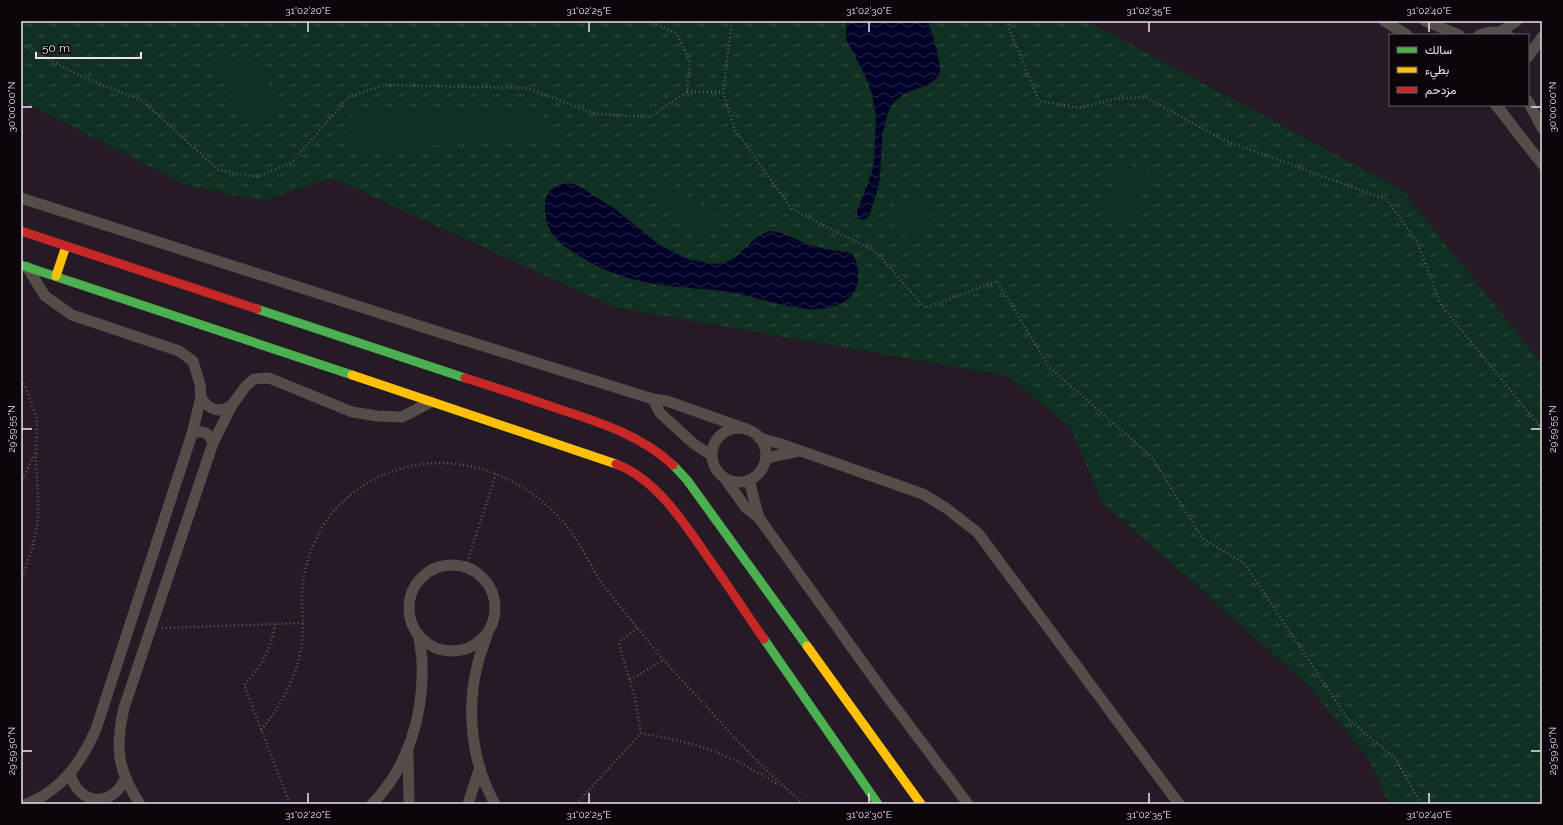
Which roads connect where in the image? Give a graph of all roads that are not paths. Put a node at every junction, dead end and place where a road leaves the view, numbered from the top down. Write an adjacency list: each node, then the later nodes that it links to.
1 (1384, 21): 5 (street)
2 (1425, 21): 6 (street)
3 (1517, 21): 4 (street)
4 (1504, 33): 7 (street)
5 (1405, 34)
6 (1458, 34)
7 (1483, 34)
8 (1542, 37): 9 (street)
9 (1529, 56)
10 (1529, 103): 12 (street)
11 (1497, 106): 13 (street)
12 (1542, 128)
13 (1542, 164)
14 (21, 198): 20 (street)
15 (21, 231): 16 (street)
16 (66, 246): 18 (street); 46 (street)
17 (24, 266): 18 (street); 19 (street)
18 (56, 276): 21 (street)
19 (201, 396): 22 (street); 24 (street)
20 (652, 399): 23 (street); 28 (street)
21 (431, 402): 22 (street); 45 (street)
22 (232, 405): 26 (street)
23 (746, 429): 25 (street); 28 (street)
24 (192, 434): 26 (street); 37 (street)
25 (760, 438): 27 (street); 29 (street)
26 (213, 443): 38 (street)
27 (799, 451): 29 (street); 48 (street)
28 (711, 455): 30 (street)
29 (766, 458): 31 (street)
30 (726, 480): 31 (street); 32 (street)
31 (749, 480): 32 (street)
32 (759, 518): 47 (street)
33 (418, 634): 34 (street); 34 (street); 35 (street)
34 (488, 635): 36 (street)
35 (408, 749): 41 (street); 42 (street)
36 (480, 767): 43 (street); 44 (street)
37 (70, 773): 38 (street); 39 (street)
38 (125, 779): 40 (street)
39 (26, 804)
40 (140, 804)
41 (372, 804)
42 (408, 804)
43 (468, 804)
44 (496, 804)
45 (878, 804)
46 (921, 804)
47 (968, 804)
48 (1179, 804)

